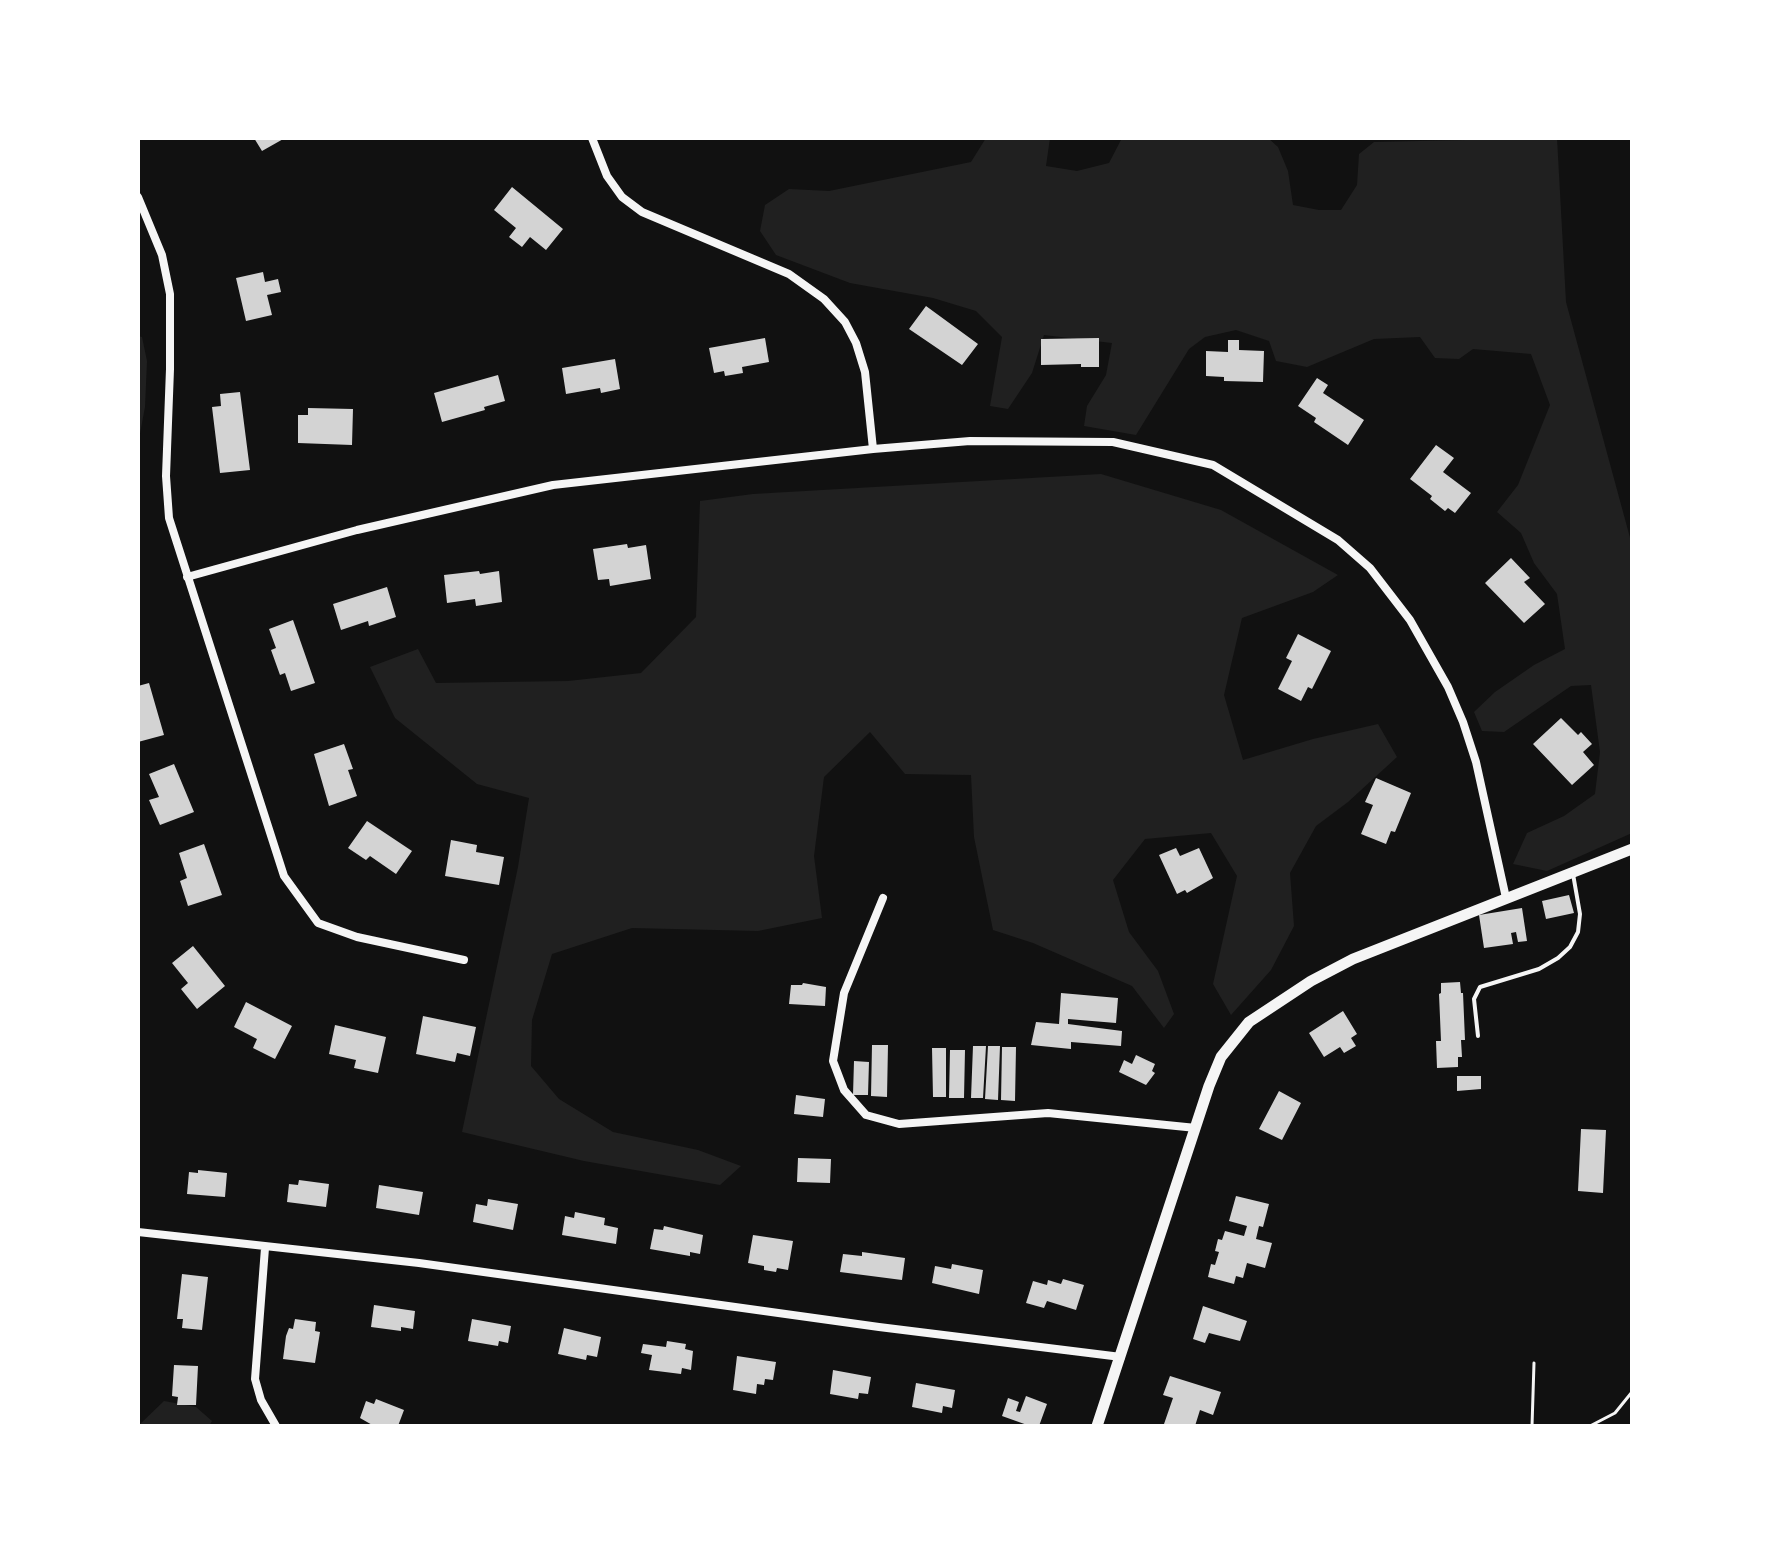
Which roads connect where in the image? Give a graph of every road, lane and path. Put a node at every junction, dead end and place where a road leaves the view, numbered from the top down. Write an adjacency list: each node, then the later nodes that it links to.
1 (592, 138): 3 (street)
2 (138, 197): 4 (street)
3 (873, 449): 4 (street); 8 (street)
4 (187, 577): 9 (street)
5 (1632, 849): 6 (street)
6 (1573, 872): 8 (street); 10 (lane)
7 (883, 898): 11 (street)
8 (1506, 898): 11 (street)
9 (464, 960)
10 (1478, 1036)
11 (1196, 1128): 14 (street)
12 (138, 1232): 13 (street)
13 (265, 1248): 14 (street); 17 (street)
14 (1121, 1357): 18 (street)
15 (1534, 1363): 19 (path)
16 (1632, 1392): 20 (path)
17 (276, 1426)
18 (1097, 1426)
19 (1532, 1426)
20 (1590, 1426)

